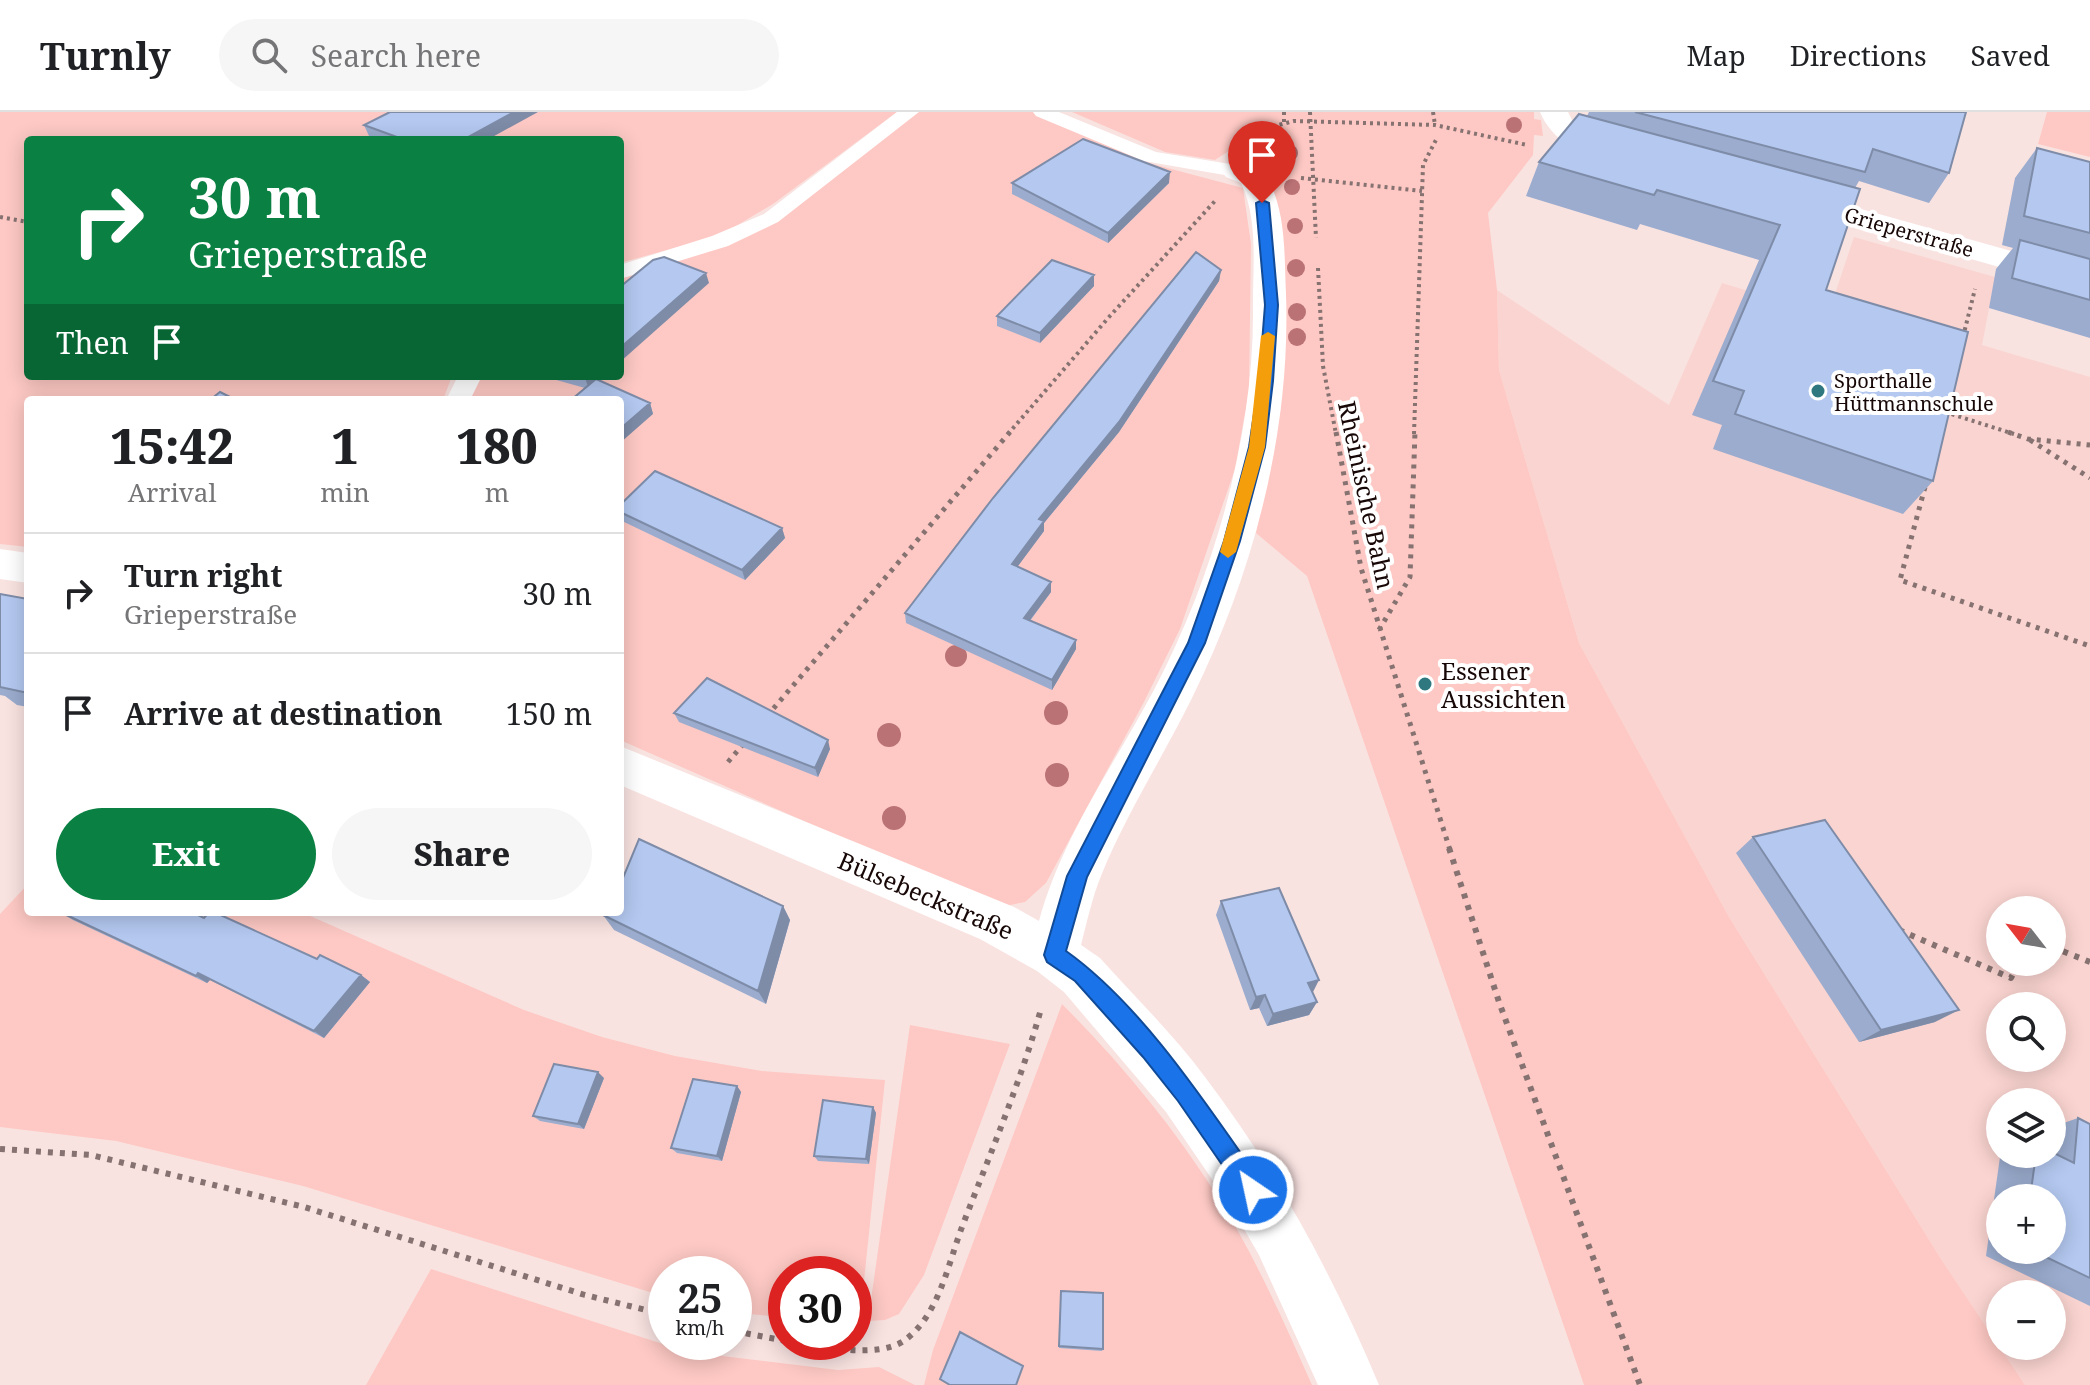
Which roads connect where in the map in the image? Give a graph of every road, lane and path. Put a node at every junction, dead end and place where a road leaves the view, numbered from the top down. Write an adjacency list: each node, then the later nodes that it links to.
1 (909, 112): 18 (lane)
2 (1043, 112): 12 (lane)
3 (1284, 112): 6 (path)
4 (1433, 112): 7 (path)
5 (1554, 113): 10 (street)
6 (1284, 122): 7 (path); 12 (path)
7 (1435, 125): 9 (path)
8 (1437, 138): 13 (path)
9 (1540, 148)
10 (1649, 160)
11 (1313, 181): 13 (path)
12 (1227, 185): 31 (path); 37 (street)
13 (1422, 191): 29 (path)
14 (1772, 193): 17 (street, Grieperstraße)
15 (0, 217): 16 (path)
16 (24, 221)
17 (1984, 253): 19 (street, Grieperstraße); 20 (path)
18 (624, 271)
19 (2090, 283)
20 (1961, 347)
21 (1323, 366): 29 (path, Rheinische Bahn)
22 (1948, 398): 23 (path)
23 (2028, 439): 24 (path); 26 (path)
24 (2090, 445)
25 (1928, 473): 30 (path)
26 (2090, 478)
27 (0, 564): 28 (street)
28 (24, 567)
29 (1379, 631): 44 (path, Rheinische Bahn)
30 (2090, 646)
31 (766, 717)
32 (746, 740): 34 (path)
33 (624, 767): 34 (street, Bülsebeckstraße)
34 (697, 799): 37 (street, Bülsebeckstraße)
35 (1896, 928): 39 (path)
36 (2066, 953): 38 (path)
37 (1054, 955): 42 (path); 43 (street, Bülsebeckstraße)
38 (2090, 962)
39 (1986, 967)
40 (0, 1149): 41 (path)
41 (648, 1311)
42 (872, 1349)
43 (1349, 1385)
44 (1640, 1385)

